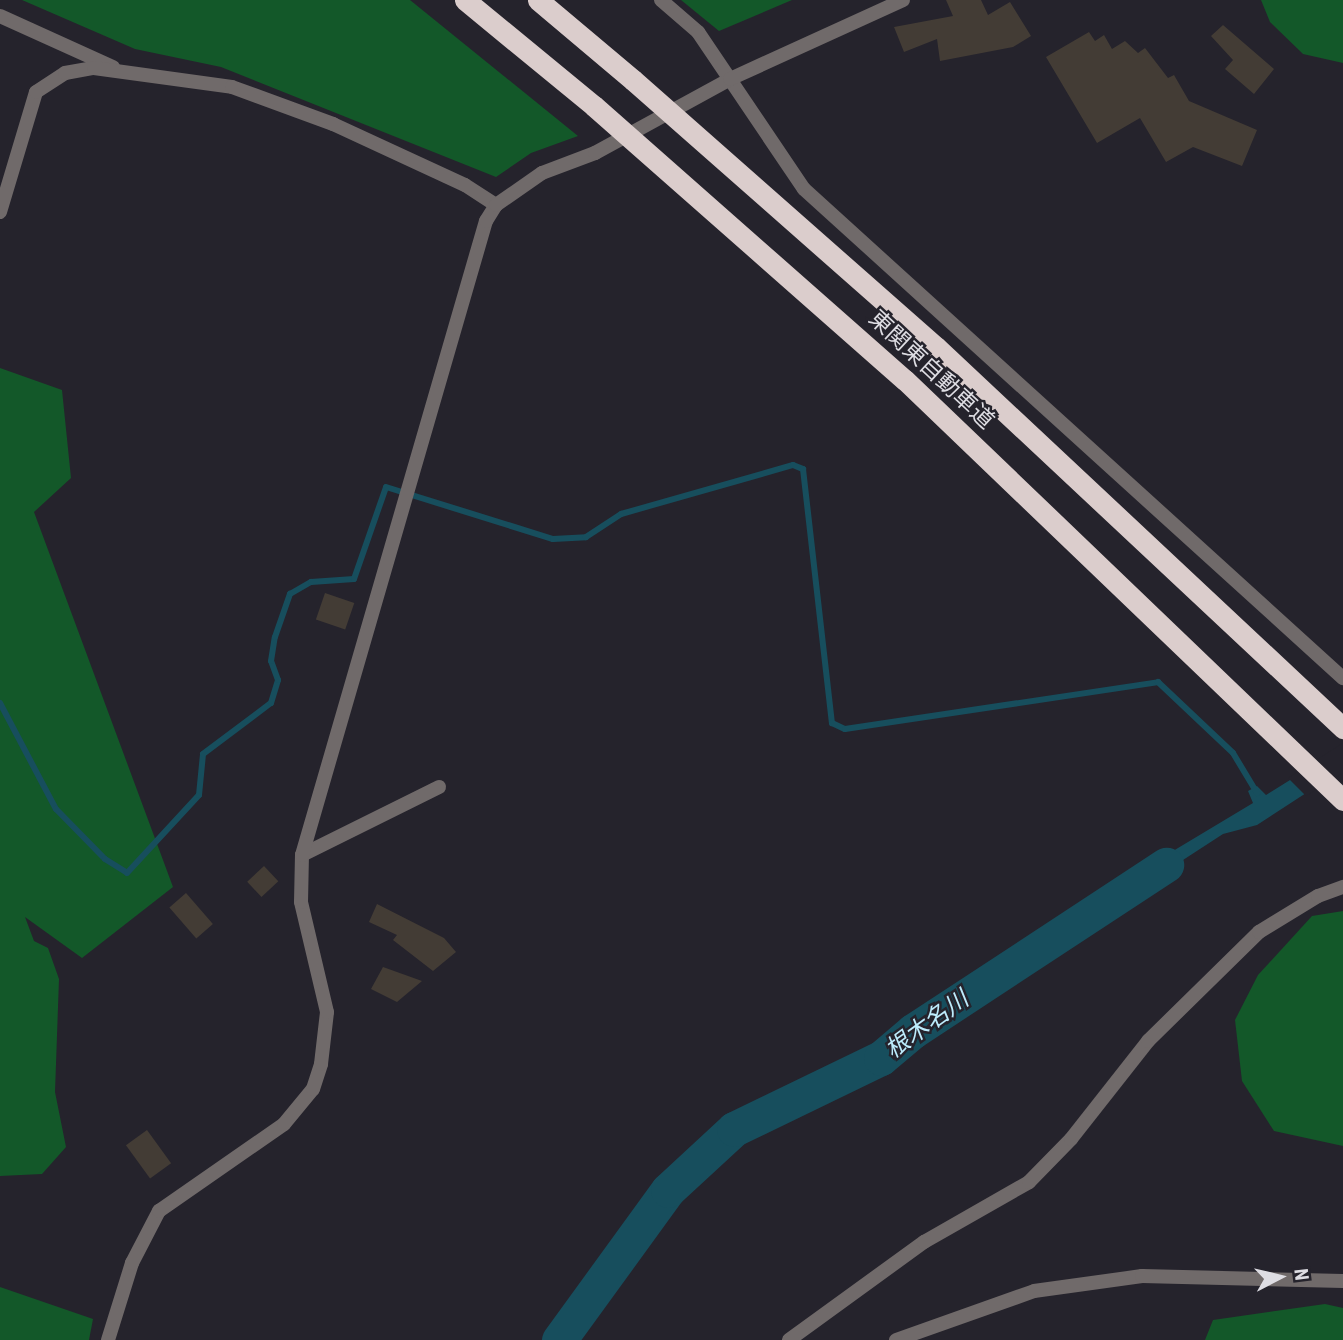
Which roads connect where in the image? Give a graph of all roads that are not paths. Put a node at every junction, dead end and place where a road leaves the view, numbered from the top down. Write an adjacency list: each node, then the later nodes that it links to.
1 (465, 0): 13 (highway, 東関東自動車道, bridge)
2 (537, 0): 11 (highway, 東関東自動車道, bridge)
3 (661, 0): 7 (street)
4 (903, 0): 7 (street)
5 (0, 16): 6 (street)
6 (117, 69): 8 (street); 9 (street)
7 (730, 79): 8 (street); 10 (street)
8 (496, 205): 14 (street)
9 (0, 212)
10 (1343, 678)
11 (1343, 729)
12 (439, 787): 14 (street)
13 (1343, 800)
14 (302, 855): 17 (street)
15 (1343, 887): 18 (street)
16 (1343, 1281): 19 (street)
17 (108, 1340)
18 (789, 1340)
19 (896, 1340)

